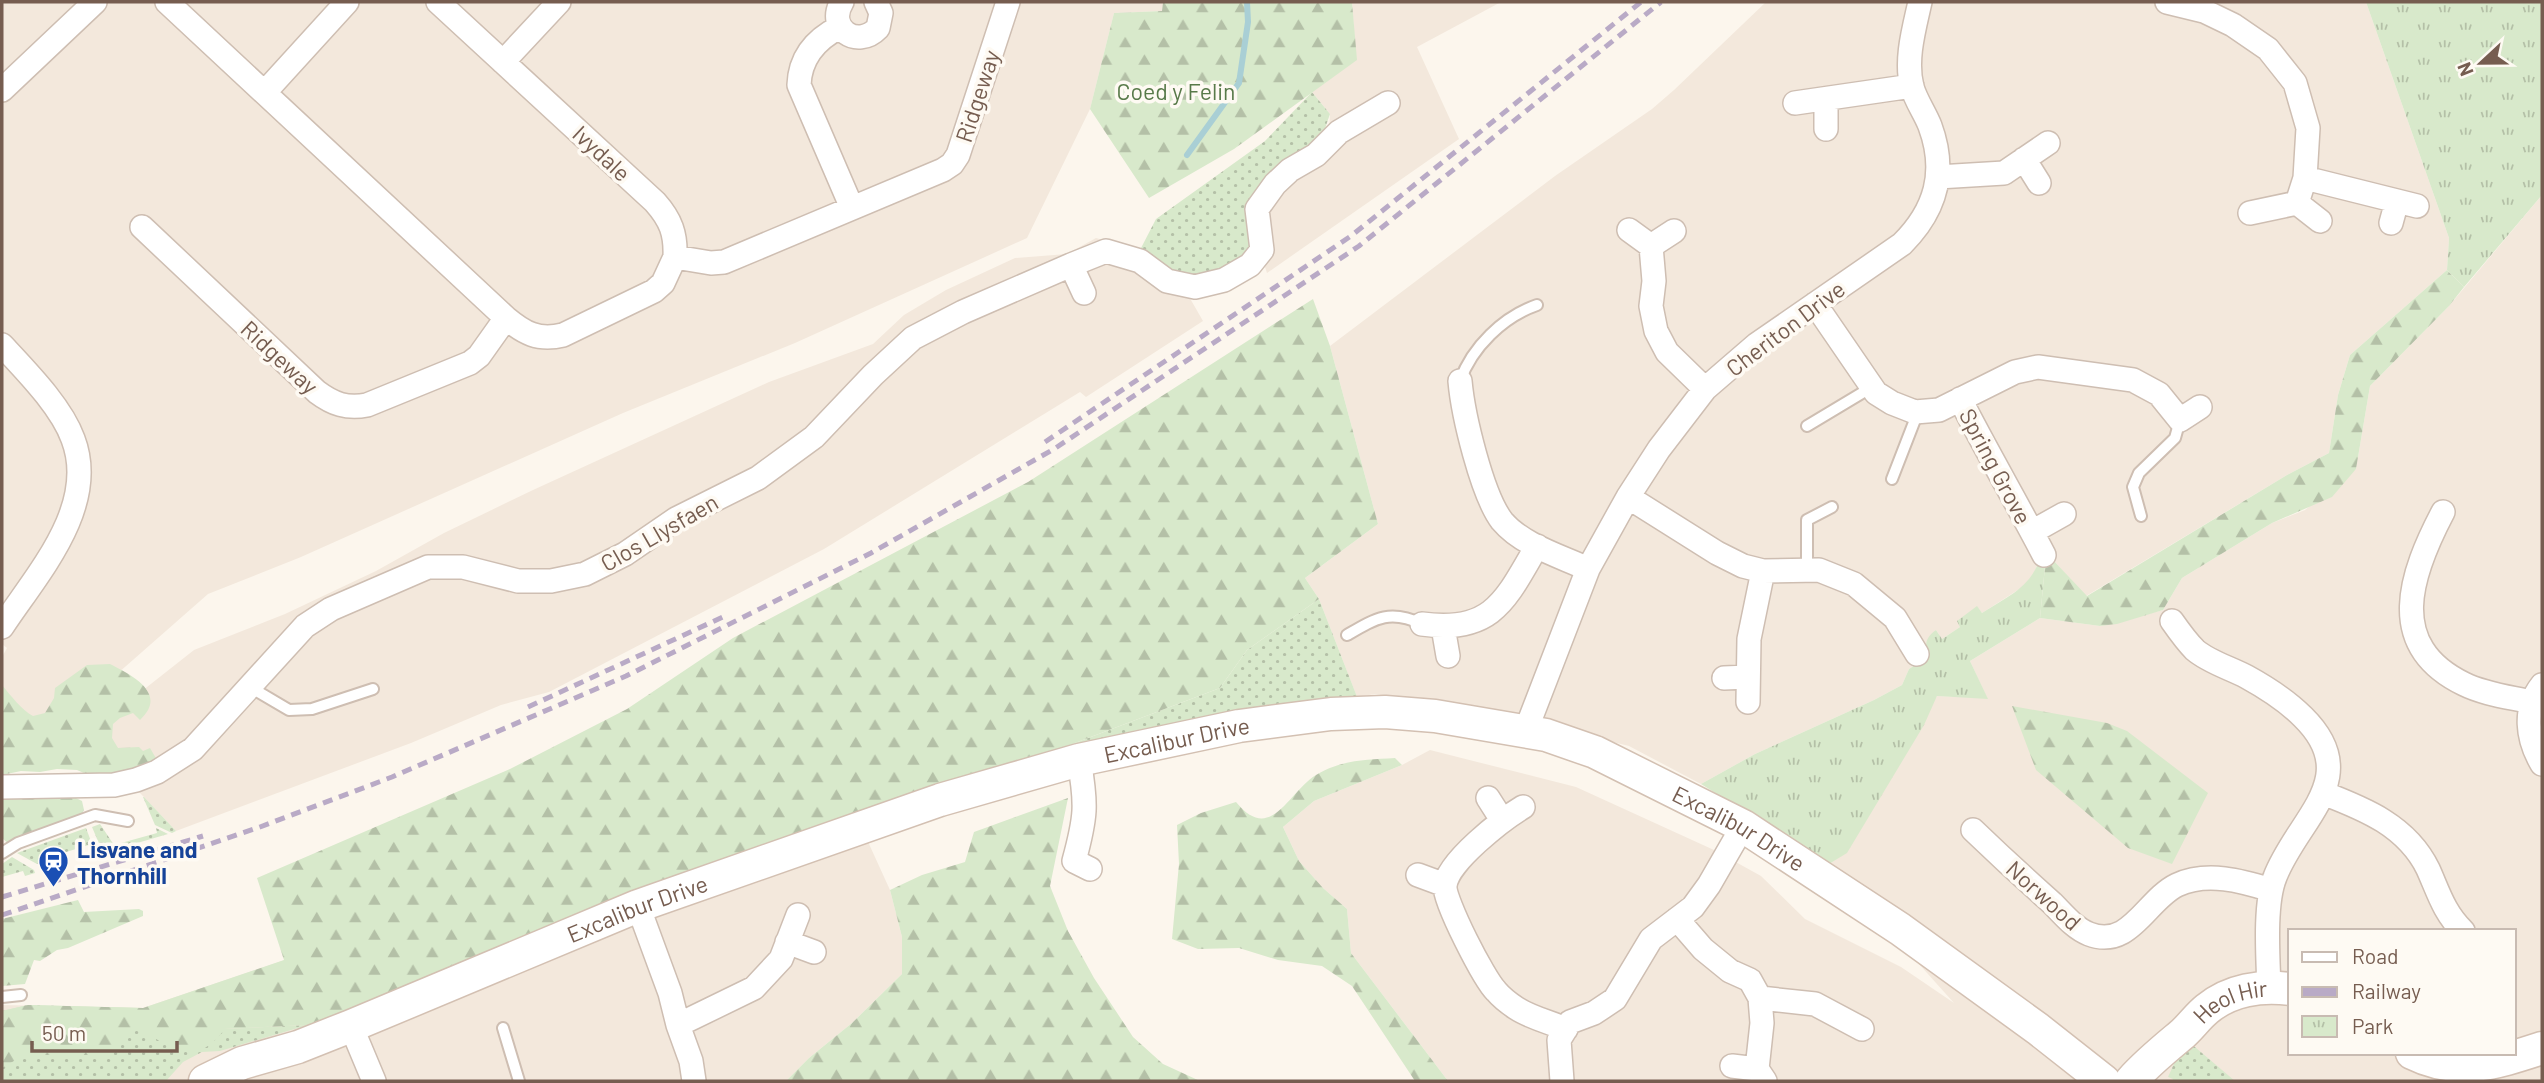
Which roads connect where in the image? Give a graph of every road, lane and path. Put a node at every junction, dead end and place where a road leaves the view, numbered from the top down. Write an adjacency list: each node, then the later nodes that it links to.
1 (95, 2): 15 (street)
2 (167, 2): 16 (street)
3 (347, 2): 16 (street)
4 (438, 2): 13 (street, Ivydale)
5 (559, 2): 13 (street)
6 (842, 2): 12 (street)
7 (876, 2): 12 (street)
8 (1008, 2): 27 (street, Ridgeway)
9 (1920, 2): 14 (street, Cheriton Drive)
10 (2167, 2): 11 (street)
11 (2206, 7): 24 (street)
12 (840, 27): 27 (street)
13 (503, 62): 35 (street, Ivydale)
14 (1912, 86): 17 (street); 23 (street, Cheriton Drive)
15 (2, 90)
16 (265, 92): 40 (street)
17 (1826, 99): 19 (street); 20 (street)
18 (1388, 103): 36 (street, Clos Llysfaen)
19 (1795, 103)
20 (1826, 129)
21 (2048, 143): 22 (street)
22 (2024, 159): 23 (street); 25 (street)
23 (1938, 177): 38 (street, Cheriton Drive)
24 (2305, 178): 26 (street); 30 (street)
25 (2039, 183)
26 (2297, 203): 28 (street); 29 (street)
27 (852, 208): 35 (street, Ridgeway)
28 (2250, 213)
29 (2320, 221)
30 (2391, 223)
31 (142, 227): 40 (street, Ridgeway)
32 (1629, 230): 34 (street)
33 (1674, 231): 34 (street)
34 (1651, 246): 44 (street)
35 (675, 257): 40 (street)
36 (1071, 265): 37 (street); 70 (street, Clos Llysfaen)
37 (1084, 293)
38 (1815, 303): 43 (street); 44 (street, Cheriton Drive)
39 (1537, 305): 42 (lane)
40 (506, 318)
41 (2, 345): 64 (street)
42 (1460, 381): 57 (street)
43 (1872, 387): 47 (street); 49 (lane)
44 (1706, 389): 51 (street, Cheriton Drive)
45 (1961, 399): 47 (street, Spring Grove); 48 (street, Spring Grove); 56 (street, Spring Grove)
46 (2200, 407): 48 (street)
47 (1918, 412): 50 (lane)
48 (2180, 420): 55 (lane)
49 (1807, 426)
50 (1892, 479)
51 (1628, 496): 59 (street, Cheriton Drive); 61 (street)
52 (1832, 507): 60 (lane)
53 (2443, 512): 72 (street)
54 (2064, 514): 56 (street, Spring Grove)
55 (2141, 516)
56 (2032, 532): 58 (street, Spring Grove)
57 (1537, 546): 59 (street); 63 (street)
58 (2044, 555)
59 (1588, 569): 74 (street, Cheriton Drive)
60 (1807, 569): 61 (street); 66 (street)
61 (1763, 571): 68 (street)
62 (2172, 621): 78 (street)
63 (1432, 626): 65 (lane); 67 (street)
64 (2, 628)
65 (1348, 635)
66 (1917, 654)
67 (1448, 656)
68 (1748, 677): 69 (street); 73 (street)
69 (1724, 678)
70 (250, 687): 71 (lane); 77 (street, Clos Llysfaen)
71 (373, 690)
72 (2537, 694): 76 (street)
73 (1748, 702)
74 (1526, 730): 75 (street, Excalibur Drive); 83 (street, Excalibur Drive)
75 (1079, 760): 86 (street); 90 (street, Excalibur Drive)
76 (2542, 764)
77 (2, 787)
78 (2323, 793): 89 (street); 93 (street)
79 (1488, 798): 82 (street)
80 (1523, 807): 82 (street)
81 (128, 821): 85 (lane)
82 (1502, 821): 88 (street)
83 (1743, 826): 92 (street); 115 (street, Excalibur Drive)
84 (1973, 830): 89 (street, Norwood)
85 (2, 853)
86 (1090, 869)
87 (1418, 875): 88 (street)
88 (1445, 885): 103 (street)
89 (2271, 890): 96 (street)
90 (638, 906): 100 (street, Excalibur Drive); 101 (street)
91 (798, 915): 94 (street)
92 (1677, 919): 99 (street); 103 (street)
93 (2461, 929)
94 (787, 942): 95 (street); 101 (street)
95 (814, 952)
96 (2280, 989): 105 (street, Heol Hir)
97 (21, 995): 98 (lane)
98 (2, 997)
99 (1760, 998): 104 (street); 109 (street)
100 (351, 1026): 110 (street, Excalibur Drive); 111 (street)
101 (678, 1026): 113 (street)
102 (503, 1028): 112 (lane)
103 (1566, 1028): 114 (street)
104 (1862, 1030)
105 (2181, 1035): 116 (street, Heol Hir); 117 (street, Heol Hir)
106 (2542, 1048): 107 (street)
107 (2417, 1055)
108 (1732, 1066): 109 (street)
109 (1761, 1075)
110 (205, 1081)
111 (374, 1081)
112 (519, 1081)
113 (694, 1081)
114 (1562, 1081)
115 (2104, 1081)
116 (2131, 1081)
117 (2157, 1081)

